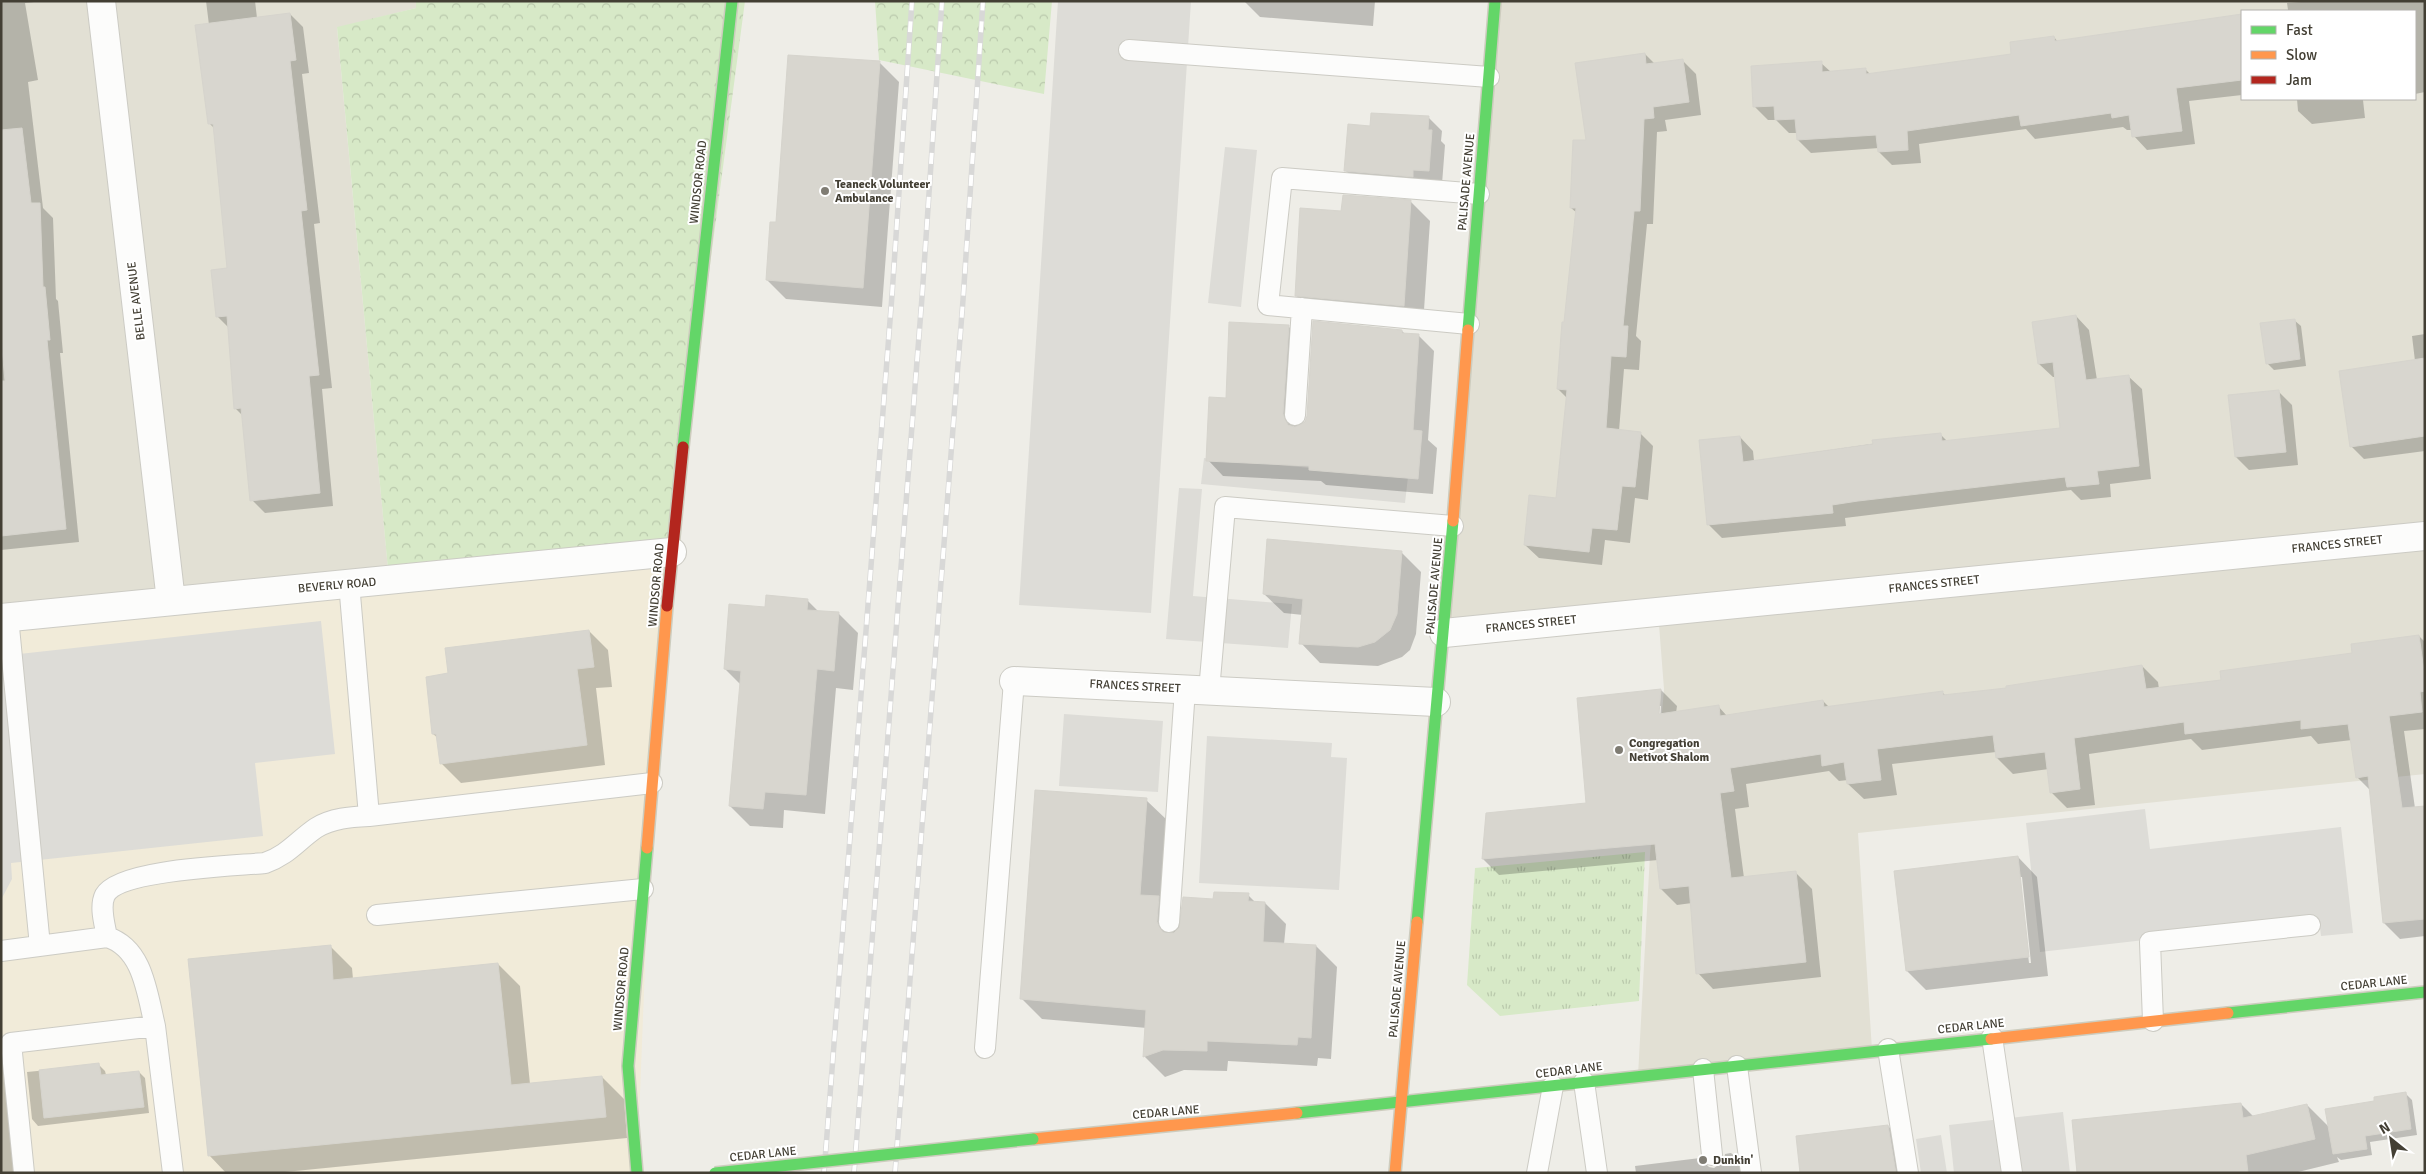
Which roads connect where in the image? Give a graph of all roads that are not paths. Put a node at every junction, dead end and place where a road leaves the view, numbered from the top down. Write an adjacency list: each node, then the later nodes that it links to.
1 (101, 1): 14 (street, BELLE AVENUE)
2 (732, 1): 12 (street, WINDSOR ROAD)
3 (1495, 1): 5 (street, PALISADE AVENUE)
4 (1130, 50): 5 (lane)
5 (1489, 78): 6 (street, PALISADE AVENUE)
6 (1479, 194): 7 (lane); 8 (street, PALISADE AVENUE)
7 (1302, 308): 8 (lane); 9 (lane)
8 (1469, 324): 10 (street, PALISADE AVENUE)
9 (1295, 415)
10 (1453, 526): 16 (street, PALISADE AVENUE); 18 (lane)
11 (2425, 536): 16 (street, FRANCES STREET)
12 (672, 552): 13 (street, BEVERLY ROAD); 20 (street, WINDSOR ROAD)
13 (349, 583): 14 (street, BEVERLY ROAD); 21 (lane)
14 (171, 601): 15 (street, BEVERLY ROAD)
15 (5, 618): 27 (lane)
16 (1444, 633): 19 (street, PALISADE AVENUE)
17 (1014, 681): 18 (street, FRANCES STREET); 33 (lane)
18 (1197, 690): 19 (street, FRANCES STREET); 24 (lane)
19 (1436, 702): 39 (street, PALISADE AVENUE)
20 (652, 783): 21 (lane); 22 (street, WINDSOR ROAD)
21 (369, 816): 26 (lane)
22 (643, 890): 23 (lane); 43 (street, WINDSOR ROAD)
23 (377, 915)
24 (1169, 922)
25 (2310, 925): 30 (lane)
26 (107, 937): 27 (lane); 31 (lane)
27 (40, 946): 28 (lane)
28 (1, 951)
29 (2425, 992): 30 (street, CEDAR LANE)
30 (2153, 1020): 32 (street, CEDAR LANE)
31 (155, 1026): 41 (lane); 42 (lane)
32 (1992, 1037): 34 (street, CEDAR LANE); 50 (lane)
33 (985, 1048)
34 (1888, 1048): 35 (street, CEDAR LANE); 49 (lane)
35 (1737, 1066): 36 (street, CEDAR LANE); 48 (lane)
36 (1703, 1069): 37 (street, CEDAR LANE); 40 (lane)
37 (1584, 1082): 38 (street, CEDAR LANE); 47 (lane)
38 (1553, 1086): 39 (street, CEDAR LANE); 46 (lane)
39 (1401, 1103): 44 (street, CEDAR LANE, bridge); 45 (street, PALISADE AVENUE)
40 (1712, 1155)
41 (24, 1173)
42 (172, 1173)
43 (637, 1173)
44 (715, 1173)
45 (1395, 1173)
46 (1537, 1173)
47 (1597, 1173)
48 (1751, 1173)
49 (1908, 1173)
50 (2012, 1173)

